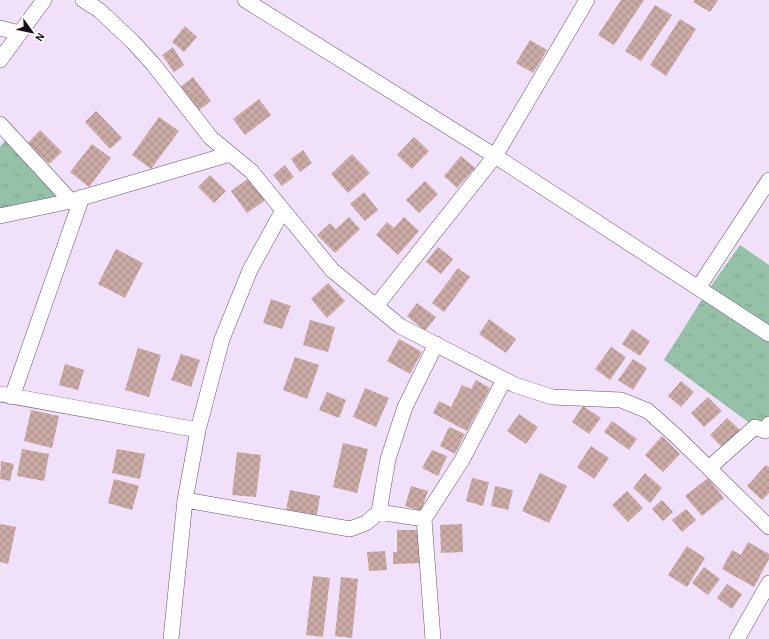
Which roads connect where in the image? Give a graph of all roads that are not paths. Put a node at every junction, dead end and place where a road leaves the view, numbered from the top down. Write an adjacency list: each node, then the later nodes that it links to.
1 (44, 0): 6 (street)
2 (83, 0): 9 (street)
3 (245, 0): 10 (street)
4 (587, 0): 10 (street)
5 (0, 28): 6 (street)
6 (19, 33): 7 (street)
7 (0, 60)
8 (0, 124): 12 (street)
9 (230, 154): 12 (street); 13 (street)
10 (495, 156): 15 (street); 16 (street)
11 (769, 180): 15 (street)
12 (76, 199): 14 (street); 20 (street)
13 (283, 210): 16 (street); 22 (street)
14 (0, 216)
15 (698, 288): 17 (street)
16 (376, 306): 18 (street)
17 (769, 334)
18 (436, 344): 19 (street); 25 (street)
19 (504, 380): 23 (street); 26 (street)
20 (6, 396): 22 (street)
21 (769, 424): 23 (street)
22 (198, 430): 24 (street)
23 (709, 468): 27 (street)
24 (185, 500): 25 (street); 29 (street)
25 (379, 512): 26 (street)
26 (424, 519): 30 (street)
27 (769, 527)
28 (769, 583): 31 (street)
29 (171, 639)
30 (433, 639)
31 (737, 639)

